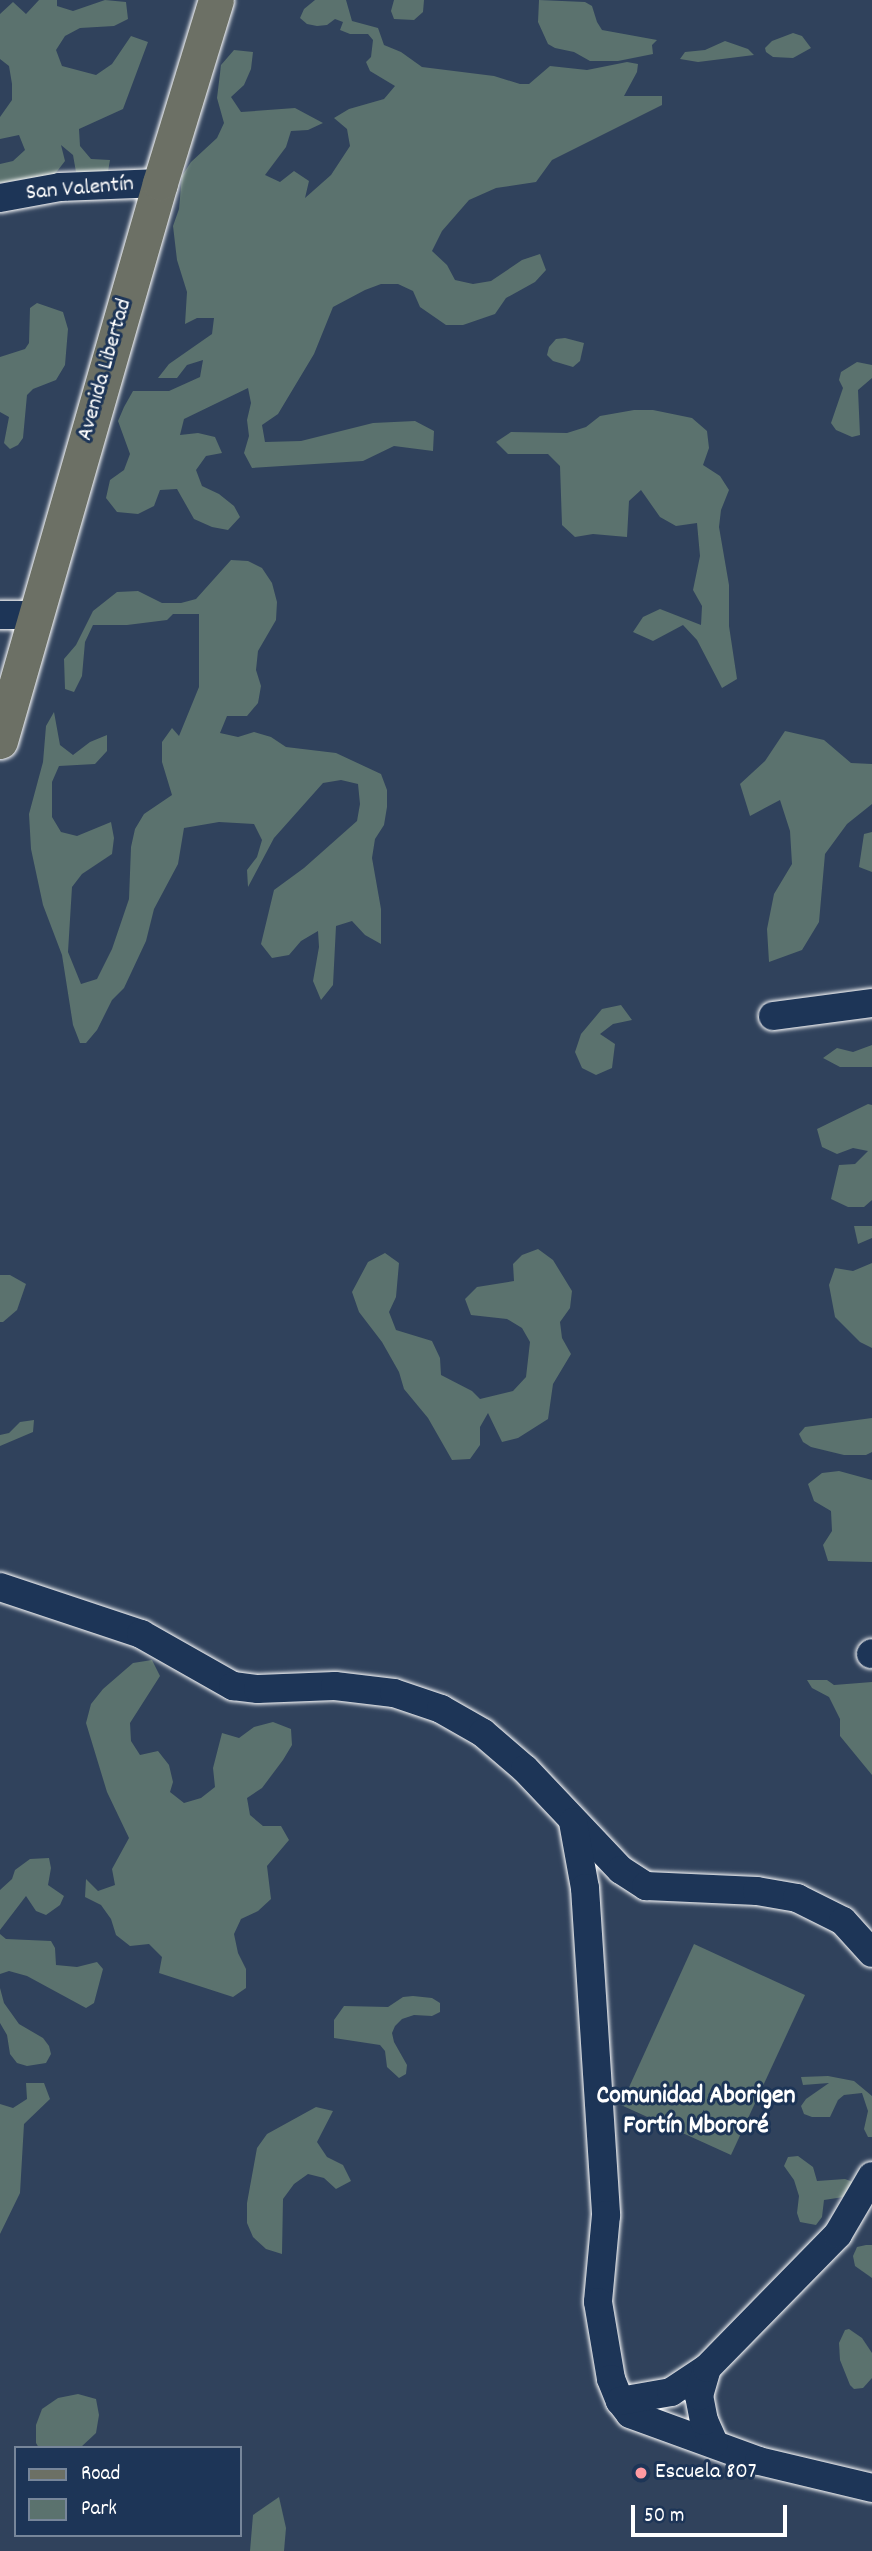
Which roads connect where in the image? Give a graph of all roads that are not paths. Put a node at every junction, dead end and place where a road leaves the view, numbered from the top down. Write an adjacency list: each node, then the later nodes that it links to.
1 (216, 0): 2 (main road, Avenida Libertad)
2 (160, 183): 3 (street, San Valentín); 5 (main road, Avenida Libertad)
3 (0, 198)
4 (0, 615): 5 (street)
5 (35, 615): 6 (main road, Avenida Libertad)
6 (0, 741)
7 (872, 1003): 8 (street)
8 (773, 1016)
9 (0, 1587): 10 (street)
10 (572, 1822): 11 (street); 14 (street)
11 (872, 1953)
12 (872, 2176): 13 (street)
13 (707, 2368): 14 (street); 15 (street)
14 (620, 2402): 15 (street)
15 (714, 2443): 16 (street)
16 (872, 2488)

